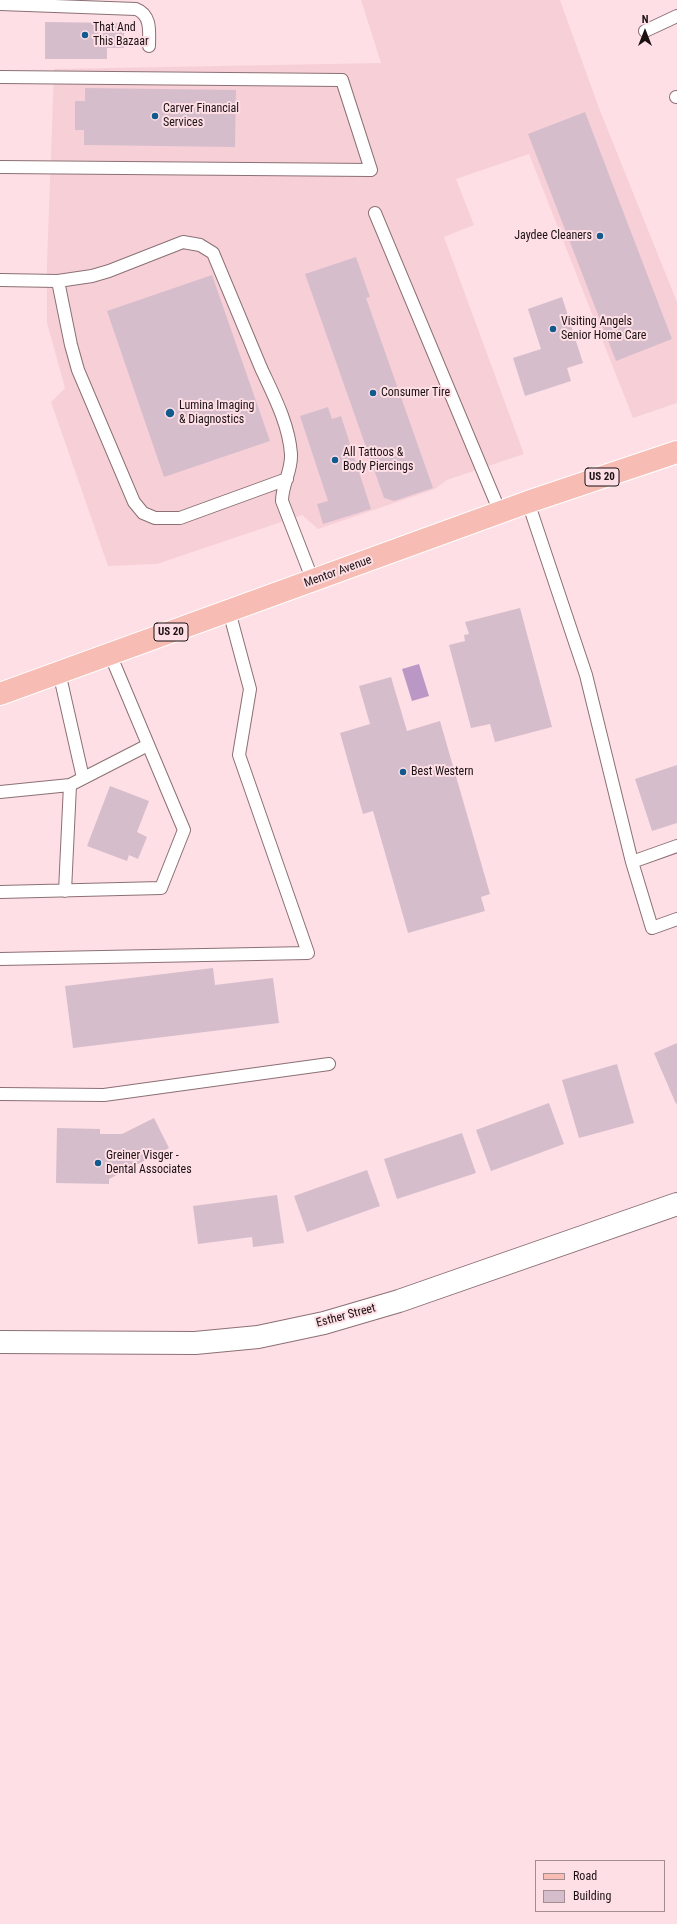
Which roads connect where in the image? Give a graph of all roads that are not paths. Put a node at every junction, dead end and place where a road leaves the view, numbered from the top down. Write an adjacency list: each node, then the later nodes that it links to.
1 (0, 4): 4 (lane)
2 (677, 16): 3 (lane)
3 (645, 31)
4 (149, 46)
5 (0, 77): 6 (lane)
6 (0, 167)
7 (374, 213): 13 (lane)
8 (0, 280): 9 (lane)
9 (58, 280): 11 (lane); 11 (lane)
10 (677, 452): 12 (main road, Mentor Avenue / US 20)
11 (287, 479): 14 (lane)
12 (528, 502): 13 (main road, Mentor Avenue / US 20); 24 (lane)
13 (500, 512): 14 (main road, Mentor Avenue / US 20)
14 (313, 581): 15 (main road, Mentor Avenue / US 20)
15 (229, 611): 16 (main road, Mentor Avenue / US 20); 28 (lane)
16 (110, 654): 17 (main road, Mentor Avenue / US 20); 19 (lane)
17 (59, 672): 18 (main road, Mentor Avenue / US 20); 20 (lane)
18 (0, 694)
19 (148, 745): 20 (lane); 25 (lane)
20 (83, 778): 21 (lane)
21 (70, 785): 22 (lane); 25 (lane)
22 (0, 792)
23 (677, 846): 24 (lane)
24 (632, 862): 27 (lane)
25 (65, 891): 26 (lane)
26 (0, 892)
27 (677, 919)
28 (0, 959)
29 (329, 1064): 30 (lane)
30 (0, 1094)
31 (677, 1204): 32 (street, Esther Street)
32 (0, 1342)

